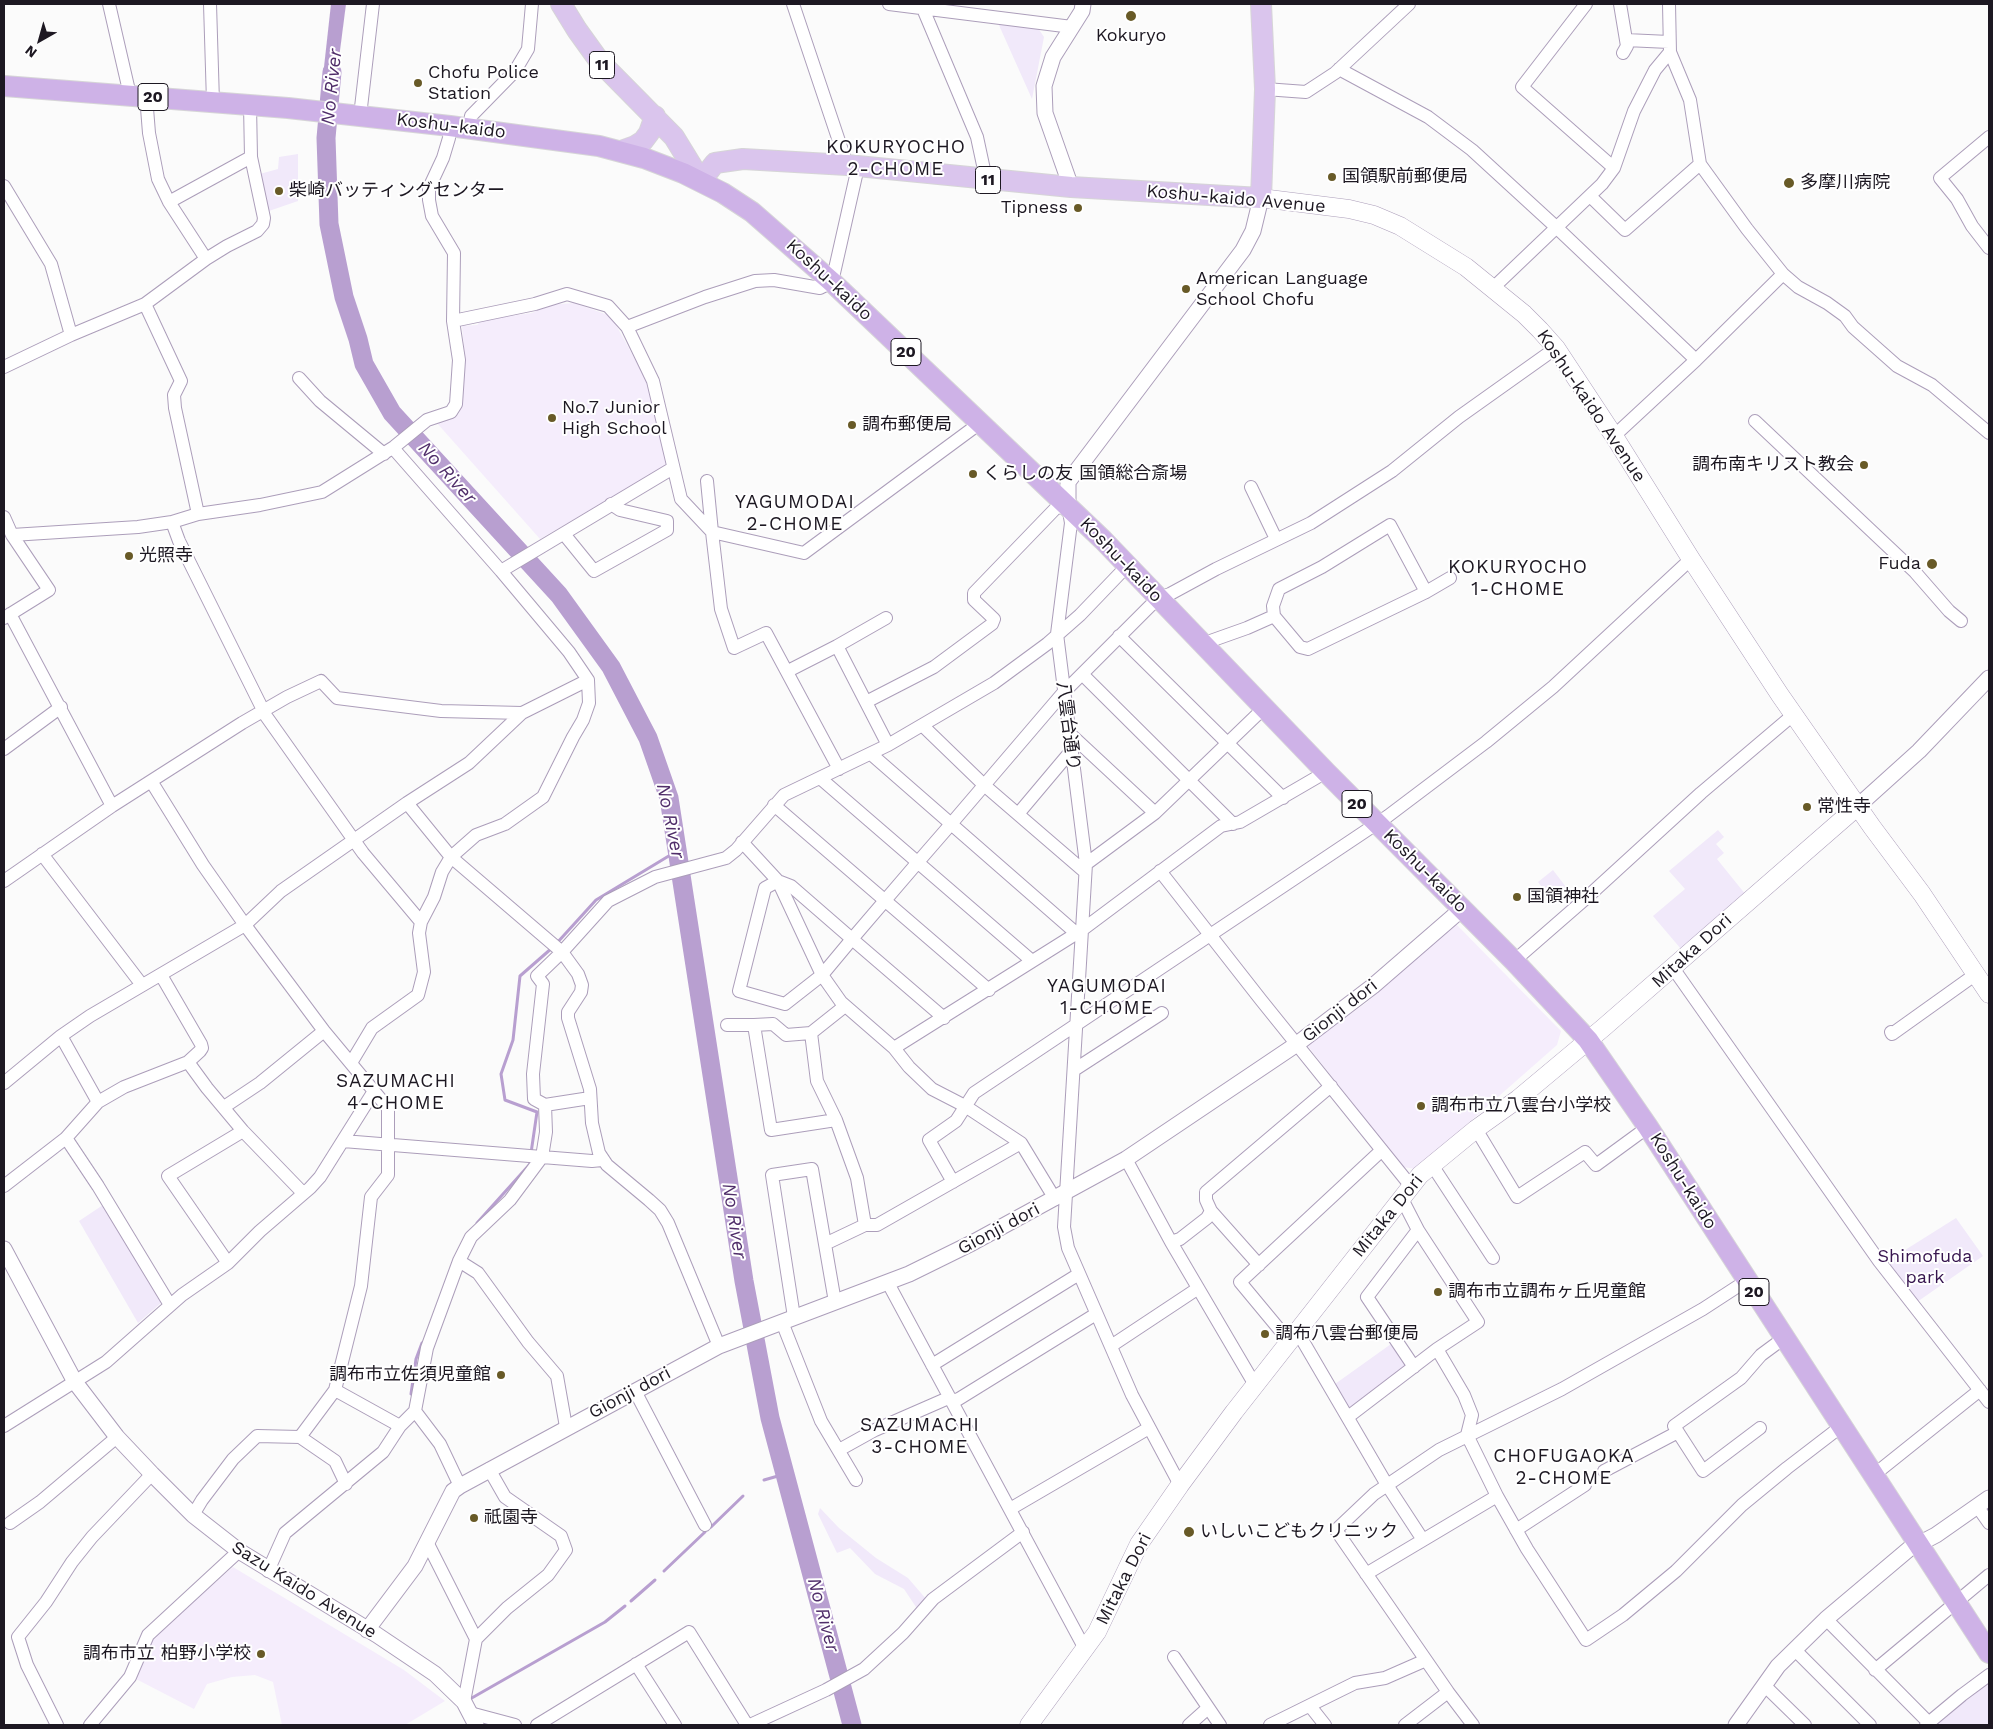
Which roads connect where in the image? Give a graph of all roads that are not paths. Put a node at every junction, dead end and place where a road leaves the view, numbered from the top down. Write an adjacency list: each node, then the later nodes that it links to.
1 (109, 4): 22 (street)
2 (210, 4): 23 (street)
3 (373, 4): 25 (street)
4 (532, 4): 27 (street)
5 (546, 4): 26 (main road)
6 (561, 4): 26 (main road, 11)
7 (576, 4): 26 (main road, 11)
8 (793, 4): 32 (street)
9 (889, 4): 16 (street)
10 (1083, 4): 17 (street)
11 (1261, 4): 21 (main road)
12 (1409, 4): 19 (street)
13 (1586, 4): 33 (street)
14 (1620, 4): 18 (street)
15 (1669, 4): 18 (street)
16 (921, 6): 17 (street); 35 (street)
17 (1072, 27): 37 (street)
18 (1670, 47): 31 (street); 33 (street)
19 (1340, 68): 21 (street); 41 (street)
20 (4, 86): 22 (highway, Koshu-kaido / 20)
21 (1265, 89): 39 (main road)
22 (138, 96): 23 (highway, Koshu-kaido / 20); 40 (street)
23 (213, 102): 24 (highway, Koshu-kaido / 20)
24 (250, 105): 25 (highway, Koshu-kaido / 20); 30 (street)
25 (353, 115): 27 (highway, Koshu-kaido / 20)
26 (661, 122): 29 (main road); 34 (main road, 11)
27 (460, 127): 29 (highway, Koshu-kaido / 20); 48 (street)
28 (1989, 137): 42 (street)
29 (621, 151): 34 (highway, Koshu-kaido / 20)
30 (251, 157): 40 (street); 43 (street)
31 (1700, 164): 38 (street); 44 (street)
32 (852, 166): 34 (main road, Koshu-kaido Avenue / 11); 35 (main road, Koshu-kaido Avenue / 11); 45 (street)
33 (1614, 168): 38 (street)
34 (692, 177): 45 (highway, Koshu-kaido / 20)
35 (986, 180): 37 (main road, Koshu-kaido Avenue / 11)
36 (4, 186): 50 (street)
37 (1071, 186): 39 (main road, Koshu-kaido Avenue / 11)
38 (1590, 196): 41 (street)
39 (1261, 198): 46 (main road, Koshu-kaido Avenue); 65 (street)
40 (169, 202): 43 (street)
41 (1556, 227): 46 (street); 52 (street)
42 (1989, 248)
43 (206, 259): 47 (street)
44 (1783, 274): 52 (street); 57 (street)
45 (832, 282): 49 (street); 56 (highway, Koshu-kaido / 20)
46 (1494, 287): 51 (main road, Koshu-kaido Avenue)
47 (145, 304): 50 (street); 64 (street)
48 (453, 321): 49 (street); 59 (street)
49 (627, 327): 60 (street)
50 (71, 335): 53 (street)
51 (1556, 348): 58 (main road, Koshu-kaido Avenue); 71 (street)
52 (1696, 360): 58 (street)
53 (4, 367)
54 (299, 378): 59 (street)
55 (1755, 421): 81 (street)
56 (980, 423): 65 (highway, Koshu-kaido / 20); 68 (street)
57 (1989, 433)
58 (1614, 436): 72 (main road, Koshu-kaido Avenue)
59 (390, 449): 64 (street); 74 (street)
60 (673, 468): 63 (street); 68 (street)
61 (707, 481): 68 (street)
62 (1251, 487): 71 (street)
63 (611, 504): 69 (street); 69 (street)
64 (198, 514): 67 (street)
65 (1070, 514): 73 (highway, Koshu-kaido / 20); 82 (street, 八雲台通り); 91 (street)
66 (4, 516): 70 (street)
67 (172, 522): 70 (street); 94 (street)
68 (712, 532): 86 (street)
69 (564, 534): 74 (street)
70 (12, 535): 78 (street)
71 (1276, 539): 77 (street)
72 (1691, 559): 96 (main road, Koshu-kaido Avenue); 117 (street)
73 (1128, 566): 77 (highway, Koshu-kaido / 20); 82 (street)
74 (503, 570): 89 (street)
75 (1450, 578): 76 (street)
76 (1426, 592): 79 (street); 79 (street)
77 (1159, 598): 83 (street); 84 (highway, Koshu-kaido / 20)
78 (7, 616): 92 (street)
79 (1274, 616): 84 (street)
80 (886, 618): 85 (street)
81 (1961, 621)
82 (1057, 634): 90 (street, 八雲台通り); 97 (street)
83 (1120, 636): 87 (street); 99 (street)
84 (1202, 644): 93 (highway, Koshu-kaido / 20)
85 (837, 646): 86 (street); 91 (street)
86 (788, 671): 104 (street)
87 (1082, 674): 90 (street); 107 (street)
88 (1989, 678): 114 (street)
89 (588, 680): 95 (street); 123 (street)
90 (1063, 693): 98 (street, 八雲台通り); 109 (street)
91 (866, 702): 100 (street)
92 (61, 708): 101 (street); 113 (street)
93 (1264, 708): 99 (street); 105 (highway, Koshu-kaido / 20)
94 (264, 710): 95 (street); 108 (street); 120 (street)
95 (522, 713): 111 (street)
96 (1794, 715): 114 (main road, Koshu-kaido Avenue); 137 (street)
97 (923, 726): 100 (street); 109 (street)
98 (1069, 732): 102 (street, 八雲台通り); 115 (street)
99 (1228, 743): 107 (street); 110 (street)
100 (888, 745): 103 (street)
101 (4, 749)
102 (1071, 751): 116 (street); 125 (street, 八雲台通り)
103 (871, 754): 104 (street); 118 (street)
104 (839, 769): 106 (street)
105 (1326, 772): 110 (street); 117 (highway, Koshu-kaido / 20)
106 (820, 778): 112 (street); 124 (street)
107 (1189, 780): 115 (street); 119 (street)
108 (151, 781): 113 (street); 132 (street)
109 (984, 785): 116 (street); 118 (street)
110 (1283, 798): 119 (street)
111 (407, 803): 120 (street); 123 (street)
112 (774, 805): 121 (street); 129 (street)
113 (112, 806): 122 (street)
114 (1858, 806): 139 (main road, Mitaka Dori); 140 (main road, Koshu-kaido Avenue)
115 (1155, 813): 125 (street)
116 (1018, 814): 125 (street)
117 (1376, 823): 130 (highway, Koshu-kaido / 20); 134 (street)
118 (950, 824): 124 (street); 133 (street)
119 (1233, 824): 126 (street)
120 (354, 840): 131 (street); 132 (street)
121 (742, 842): 128 (street); 136 (street)
122 (42, 854): 127 (street); 143 (street)
123 (451, 857): 131 (street); 136 (street)
124 (918, 862): 129 (street); 138 (street)
125 (1086, 868): 133 (street, 八雲台通り)
126 (1160, 871): 133 (street); 134 (street)
127 (5, 877)
128 (778, 881): 135 (street); 142 (street); 142 (street)
129 (885, 900): 135 (street); 144 (street)
130 (1463, 908): 137 (highway, Koshu-kaido / 20); 157 (street, Gionji dori)
131 (421, 922): 160 (street)
132 (245, 925): 141 (street); 152 (street)
133 (1079, 932): 138 (street); 149 (street, 八雲台通り)
134 (1209, 934): 149 (street); 157 (street)
135 (852, 939): 142 (street); 148 (street)
136 (562, 952): 165 (street); 167 (street)
137 (1514, 960): 156 (highway, Koshu-kaido / 20)
138 (1032, 961): 144 (street)
139 (1673, 968): 156 (main road, Mitaka Dori); 216 (street)
140 (1976, 974): 145 (main road, Koshu-kaido Avenue); 153 (street)
141 (161, 975): 143 (street); 159 (street)
142 (822, 975): 146 (street)
143 (142, 985): 155 (street)
144 (989, 990): 148 (street)
145 (1989, 994)
146 (845, 1006): 154 (street); 158 (street)
147 (1162, 1013): 161 (street)
148 (944, 1018): 158 (street)
149 (1077, 1024): 161 (street, 八雲台通り); 168 (street)
150 (727, 1025): 151 (street)
151 (754, 1025): 154 (street); 170 (street)
152 (324, 1031): 160 (street); 169 (street)
153 (1891, 1032)
154 (811, 1033): 170 (street)
155 (61, 1036): 162 (street); 166 (street)
156 (1588, 1040): 171 (highway, Koshu-kaido / 20); 172 (main road, Mitaka Dori)
157 (1297, 1044): 163 (street); 180 (street, Gionji dori)
158 (894, 1048): 168 (street)
159 (188, 1062): 166 (street); 169 (street)
160 (351, 1062): 164 (street)
161 (1074, 1070): 187 (street, 八雲台通り)
162 (4, 1083)
163 (1331, 1086): 178 (street); 188 (street)
164 (374, 1091): 175 (street); 176 (street)
165 (590, 1098): 167 (street); 181 (street)
166 (98, 1102): 174 (street)
167 (545, 1105): 179 (street)
168 (966, 1106): 177 (street); 183 (street)
169 (224, 1107): 173 (street)
170 (836, 1120): 189 (street)
171 (1648, 1128): 172 (street); 199 (highway, Koshu-kaido / 20)
172 (1476, 1129): 182 (main road, Mitaka Dori)
173 (243, 1131): 186 (street); 196 (street)
174 (66, 1138): 184 (street); 203 (street)
175 (343, 1141): 176 (street); 186 (street)
176 (389, 1144): 179 (street); 215 (street)
177 (1021, 1144): 183 (street); 187 (street)
178 (1382, 1150): 185 (street); 197 (street)
179 (542, 1157): 181 (street); 195 (street)
180 (1126, 1159): 187 (street, Gionji dori); 191 (street)
181 (602, 1160): 208 (street)
182 (1432, 1165): 185 (main road, Mitaka Dori); 194 (street)
183 (953, 1182): 189 (street)
184 (4, 1186)
185 (1406, 1191): 190 (street); 206 (main road, Mitaka Dori)
186 (303, 1193): 196 (street)
187 (1061, 1196): 198 (street, 八雲台通り); 200 (street, Gionji dori)
188 (1211, 1211): 191 (street); 197 (street)
189 (865, 1225): 192 (street)
190 (1418, 1230): 210 (street); 212 (street)
191 (1170, 1242): 201 (street)
192 (825, 1244): 202 (street); 205 (street)
193 (5, 1254): 213 (street, Sazu Kaido Avenue)
194 (1492, 1258)
195 (459, 1261): 220 (street); 225 (street)
196 (228, 1263): 203 (street)
197 (1258, 1264): 206 (street)
198 (1079, 1274): 204 (street, 八雲台通り); 211 (street)
199 (1746, 1281): 207 (highway, Koshu-kaido / 20); 229 (street)
200 (888, 1283): 202 (street, Gionji dori); 211 (street)
201 (1197, 1289): 209 (street); 214 (street)
202 (835, 1302): 205 (street, Gionji dori)
203 (170, 1305): 213 (street)
204 (1096, 1314): 209 (street, 八雲台通り); 218 (street)
205 (781, 1322): 208 (street, Gionji dori); 232 (street)
206 (1293, 1336): 214 (main road, Mitaka Dori); 221 (street)
207 (1784, 1338): 224 (highway, Koshu-kaido / 20); 228 (street)
208 (725, 1344): 217 (street, Gionji dori)
209 (1111, 1346): 226 (street, 八雲台通り)
210 (1437, 1349): 212 (street); 229 (street)
211 (932, 1365): 218 (street)
212 (1414, 1367): 221 (street)
213 (75, 1382): 222 (street); 230 (street, Sazu Kaido Avenue)
214 (1255, 1385): 242 (main road, Mitaka Dori)
215 (335, 1390): 223 (street); 231 (street)
216 (1980, 1390): 219 (street); 236 (street)
217 (634, 1391): 225 (street, Gionji dori); 249 (street)
218 (951, 1400): 232 (street); 245 (street)
219 (1989, 1402)
220 (415, 1411): 223 (street); 241 (street)
221 (1348, 1417): 239 (street)
222 (4, 1426)
223 (400, 1426): 238 (street)
224 (1843, 1426): 236 (highway, Koshu-kaido / 20); 250 (street)
225 (566, 1427): 233 (street, Gionji dori)
226 (1149, 1428): 242 (street, 八雲台通り); 245 (street)
227 (1760, 1428): 228 (street)
228 (1678, 1432): 234 (street)
229 (1467, 1435): 239 (street); 243 (street)
230 (117, 1437): 235 (street, Sazu Kaido Avenue); 248 (street)
231 (300, 1437): 238 (street); 246 (street)
232 (839, 1450): 237 (street)
233 (489, 1469): 241 (street, Gionji dori); 262 (street)
234 (1604, 1471)
235 (152, 1474): 246 (street, Sazu Kaido Avenue); 277 (street)
236 (1874, 1474): 254 (highway, Koshu-kaido / 20)
237 (856, 1480)
238 (346, 1484): 256 (street)
239 (1387, 1485): 252 (street); 257 (street)
240 (1585, 1485): 250 (street)
241 (460, 1486): 253 (street)
242 (1180, 1486): 263 (main road, Mitaka Dori)
243 (1497, 1496): 250 (street); 252 (street)
244 (1983, 1502): 247 (street); 254 (street)
245 (1010, 1509): 251 (street)
246 (194, 1515): 255 (street, Sazu Kaido Avenue)
247 (1989, 1522)
248 (10, 1523)
249 (705, 1525)
250 (1516, 1530)
251 (1023, 1532): 263 (street); 282 (street)
252 (1423, 1540): 257 (street)
253 (427, 1542): 261 (street); 262 (street)
254 (1920, 1544): 259 (highway, 20); 260 (street)
255 (239, 1551): 256 (street, Sazu Kaido Avenue); 278 (street)
256 (268, 1571): 261 (street, Sazu Kaido Avenue)
257 (1366, 1574): 267 (street)
258 (1989, 1575): 259 (street)
259 (1957, 1602): 265 (highway, 20); 269 (street)
260 (1826, 1619): 264 (street); 269 (street)
261 (367, 1630): 275 (street, Sazu Kaido Avenue)
262 (476, 1639): 275 (street)
263 (1085, 1649): 283 (main road, Mitaka Dori)
264 (1795, 1650): 271 (street); 291 (street)
265 (1989, 1653)
266 (1174, 1658): 274 (street)
267 (1426, 1660): 272 (street); 273 (street)
268 (636, 1664): 280 (street); 281 (street); 282 (street)
269 (1875, 1670): 292 (street)
270 (1989, 1675): 292 (street)
271 (1764, 1685): 276 (street); 290 (street)
272 (1448, 1692): 288 (street); 289 (street)
273 (1310, 1706): 286 (street); 287 (street)
274 (1208, 1708): 284 (street); 285 (street)
275 (470, 1713): 279 (street)
276 (1738, 1724)
277 (57, 1725)
278 (90, 1725)
279 (515, 1725)
280 (537, 1725)
281 (675, 1725)
282 (749, 1725)
283 (1029, 1725)
284 (1189, 1725)
285 (1220, 1725)
286 (1270, 1725)
287 (1325, 1725)
288 (1405, 1725)
289 (1473, 1725)
290 (1805, 1725)
291 (1870, 1725)
292 (1929, 1725)

